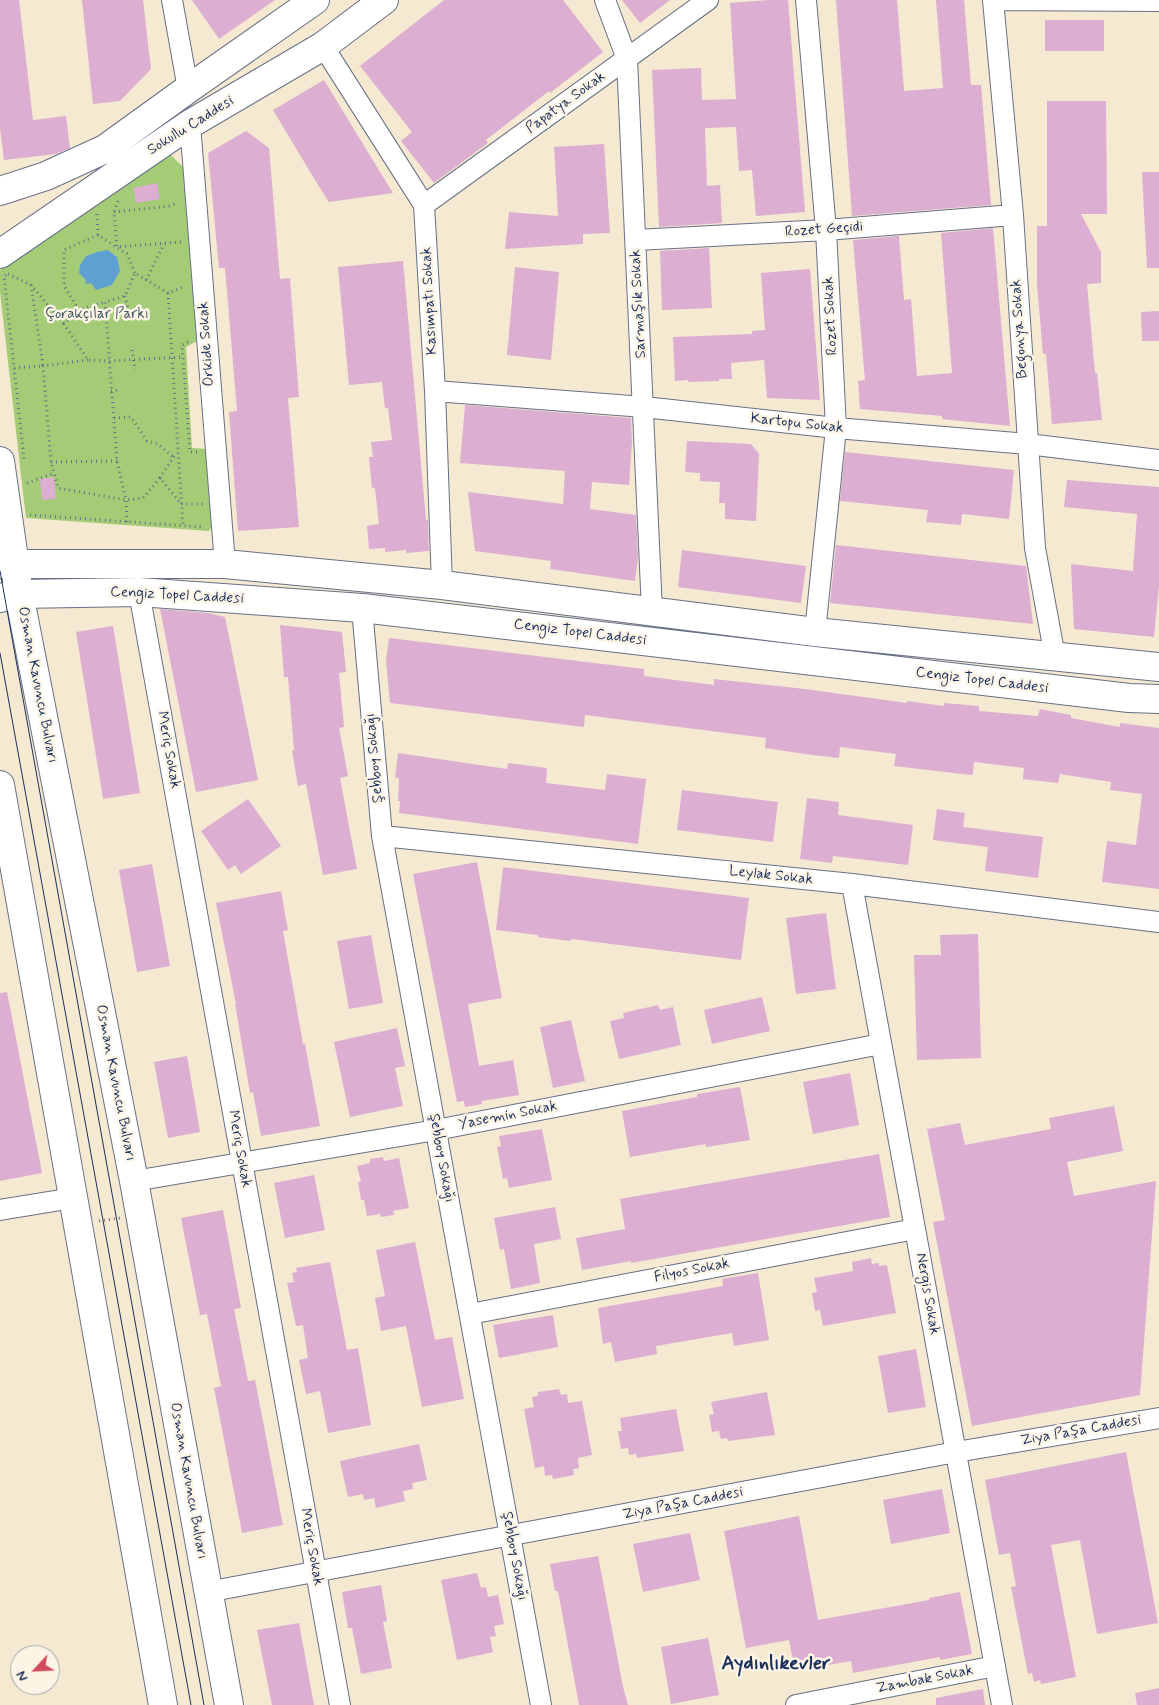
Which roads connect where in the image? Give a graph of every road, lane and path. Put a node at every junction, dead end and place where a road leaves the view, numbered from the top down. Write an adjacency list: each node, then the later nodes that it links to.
1 (172, 0): 11 (street)
2 (315, 0): 11 (main road, Sokullu Caddesi)
3 (384, 0): 9 (main road, Sokullu Caddesi)
4 (605, 0): 10 (street, Sarmaşık Sokak)
5 (708, 0): 10 (street, Papatya Sokak)
6 (806, 0): 20 (street, Rozet Sokak)
7 (993, 0): 8 (street); 19 (street, Begonya Sokak)
8 (1159, 1)
9 (323, 46): 12 (main road, Sokullu Caddesi); 16 (street, Kasımpatı Sokak)
10 (627, 59): 16 (street, Papatya Sokak); 22 (street, Sarmaşık Sokak)
11 (188, 88): 13 (main road, Sokullu Caddesi)
12 (190, 124): 26 (main road, Sokullu Caddesi); 73 (street, Orkide Sokak)
13 (0, 191)
14 (121, 195): 18 (path)
15 (185, 201): 18 (path)
16 (424, 205): 49 (street, Kasımpatı Sokak)
17 (96, 211): 21 (path)
18 (114, 212): 25 (path)
19 (1013, 216): 20 (street, Rozet Geçidi); 53 (street, Begonya Sokak)
20 (826, 230): 22 (street, Rozet Geçidi); 52 (street, Rozet Sokak)
21 (98, 234): 25 (path); 35 (path)
22 (636, 240): 50 (street, Sarmaşık Sokak)
23 (189, 242): 24 (path)
24 (165, 244): 25 (path); 28 (path)
25 (117, 247): 27 (path)
26 (8, 265): 29 (path); 45 (path)
27 (135, 274): 28 (path); 32 (path)
28 (146, 280): 31 (path)
29 (31, 285): 36 (path); 44 (path)
30 (185, 287): 31 (path)
31 (168, 293): 40 (path)
32 (125, 296): 33 (path); 34 (path)
33 (105, 302): 35 (path); 43 (path)
34 (128, 308)
35 (79, 310): 36 (path)
36 (64, 324): 42 (path)
37 (190, 341): 39 (path)
38 (132, 350): 41 (path)
39 (183, 357): 40 (path); 54 (path)
40 (172, 358): 41 (path); 55 (path)
41 (133, 359): 43 (path); 46 (path)
42 (88, 360): 43 (path); 44 (path)
43 (109, 361): 47 (path)
44 (43, 366): 45 (path); 59 (path)
45 (14, 368): 58 (path)
46 (134, 370)
47 (112, 390): 48 (path); 51 (path)
48 (119, 390)
49 (435, 391): 50 (street, Kartopu Sokak); 74 (street, Kasımpatı Sokak)
50 (644, 407): 52 (street, Kartopu Sokak); 78 (street, Sarmaşık Sokak)
51 (114, 418): 55 (path); 57 (path)
52 (836, 428): 53 (street, Kartopu Sokak); 79 (street, Rozet Sokak)
53 (1028, 444): 56 (street, Kartopu Sokak); 80 (street, Begonya Sokak)
54 (206, 453)
55 (175, 456): 62 (path); 66 (path)
56 (1159, 460)
57 (117, 461): 59 (path); 65 (path)
58 (12, 462): 72 (main road, Osman Kavuncu Bulvarı)
59 (51, 462): 60 (path)
60 (54, 473): 63 (path); 65 (path)
61 (26, 474): 63 (path)
62 (160, 478): 65 (path); 66 (path)
63 (27, 483): 64 (path)
64 (28, 491)
65 (126, 500): 69 (path)
66 (181, 504): 67 (path); 70 (path)
67 (208, 504)
68 (29, 508): 69 (path)
69 (128, 522): 70 (path)
70 (183, 526): 71 (path)
71 (208, 527)
72 (7, 564): 73 (main road, Cengiz Topel Caddesi); 76 (main road, Osman Kavuncu Bulvarı)
73 (225, 564): 74 (main road, Cengiz Topel Caddesi)
74 (442, 586): 78 (main road, Cengiz Topel Caddesi)
75 (140, 592): 76 (main road, Cengiz Topel Caddesi); 77 (main road, Cengiz Topel Caddesi); 89 (street, Meriç Sokak)
76 (9, 596): 90 (main road, Osman Kavuncu Bulvarı)
77 (362, 608): 82 (main road, Cengiz Topel Caddesi); 84 (street, Şebboy Sokağı)
78 (652, 611): 79 (main road, Cengiz Topel Caddesi)
79 (815, 632): 80 (main road, Cengiz Topel Caddesi)
80 (1056, 657): 81 (main road, Cengiz Topel Caddesi)
81 (1159, 667)
82 (1159, 699)
83 (0, 785): 91 (main road)
84 (382, 836): 85 (street, Leylak Sokak); 88 (street, Şebboy Sokağı)
85 (852, 884): 86 (street, Leylak Sokak); 87 (street, Nergis Sokak)
86 (1159, 922)
87 (881, 1044): 88 (street, Yasemin Sokak); 95 (street, Nergis Sokak)
88 (436, 1130): 89 (street, Yasemin Sokak); 96 (street, Şebboy Sokağı)
89 (241, 1163): 90 (street, Yasemin Sokak); 100 (street, Meriç Sokak)
90 (134, 1181): 93 (main road, Osman Kavuncu Bulvarı)
91 (73, 1198): 92 (street); 94 (main road)
92 (0, 1210)
93 (140, 1215): 94 (path); 101 (main road, Osman Kavuncu Bulvarı)
94 (78, 1224): 103 (main road)
95 (915, 1228): 96 (street, Filyos Sokak); 98 (street, Nergis Sokak)
96 (470, 1314): 99 (street, Şebboy Sokağı)
97 (1159, 1418): 98 (street, Ziya Paşa Caddesi)
98 (956, 1452): 99 (street, Ziya Paşa Caddesi); 102 (street, Nergis Sokak)
99 (510, 1537): 100 (street, Ziya Paşa Caddesi); 106 (street, Şebboy Sokağı)
100 (315, 1572): 101 (street, Ziya Paşa Caddesi); 105 (street, Meriç Sokak)
101 (207, 1592): 104 (main road, Osman Kavuncu Bulvarı)
102 (995, 1666): 107 (street, Zambak Sokak); 108 (street, Nergis Sokak)
103 (163, 1705)
104 (229, 1705)
105 (340, 1705)
106 (541, 1705)
107 (796, 1705)
108 (1002, 1705)

